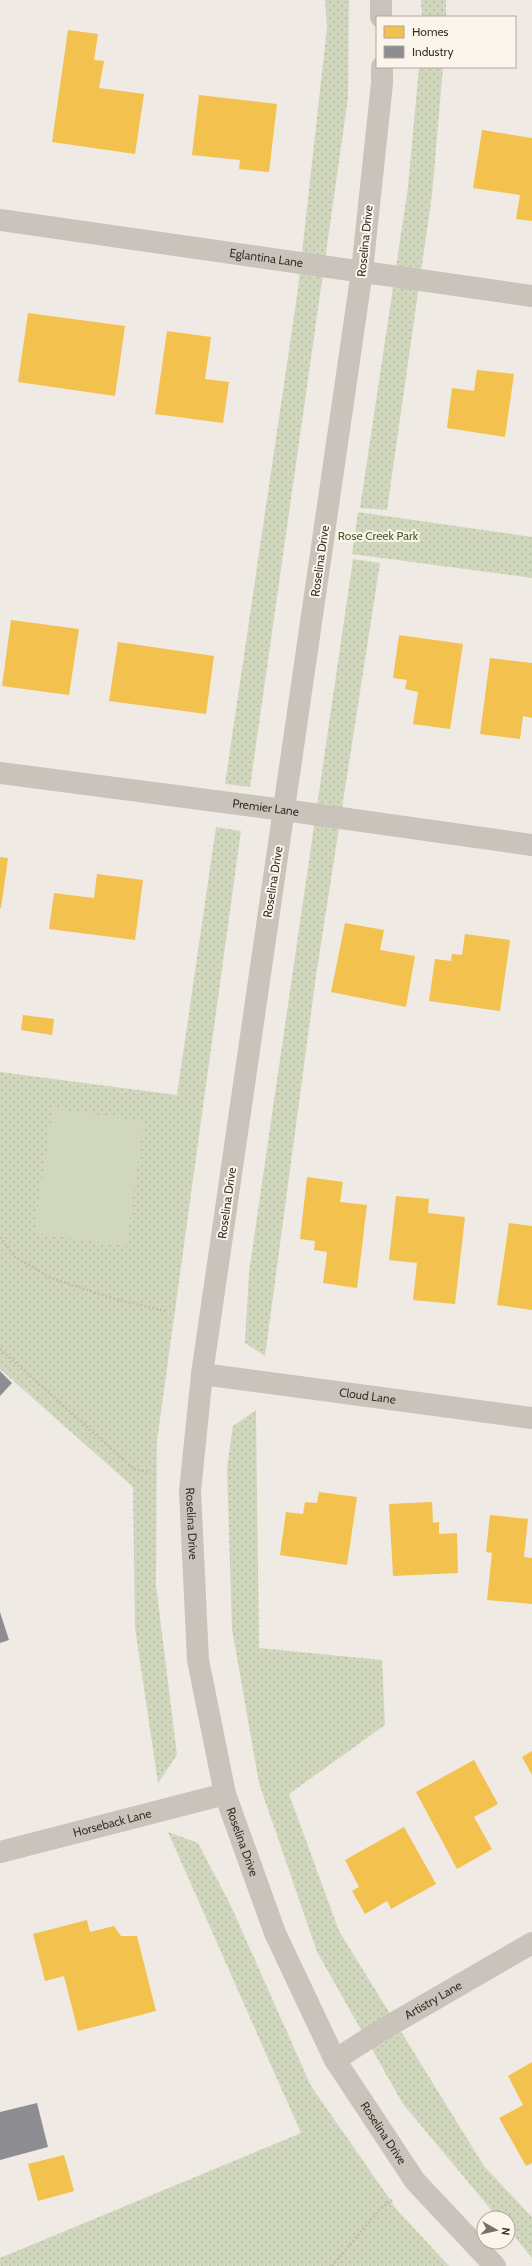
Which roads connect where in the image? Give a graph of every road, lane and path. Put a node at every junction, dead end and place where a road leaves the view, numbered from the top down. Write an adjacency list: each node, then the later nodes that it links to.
1 (381, 0): 2 (street)
2 (381, 16)
3 (382, 68): 5 (street, Roselina Drive)
4 (0, 220): 5 (street, Eglantina Lane)
5 (362, 271): 6 (street, Eglantina Lane); 8 (street, Roselina Drive)
6 (532, 296)
7 (0, 773): 8 (street, Premier Lane)
8 (284, 810): 9 (street, Premier Lane); 13 (street, Roselina Drive)
9 (532, 846)
10 (0, 1236): 11 (path)
11 (165, 1311)
12 (0, 1349): 15 (path)
13 (202, 1374): 14 (street, Cloud Lane); 16 (street, Roselina Drive)
14 (532, 1418)
15 (148, 1472)
16 (225, 1794): 17 (street, Horseback Lane); 19 (street, Roselina Drive)
17 (0, 1852)
18 (532, 1943): 19 (street, Artistry Lane)
19 (336, 2060): 22 (street, Roselina Drive)
20 (392, 2200): 21 (path)
21 (332, 2266)
22 (495, 2266)

